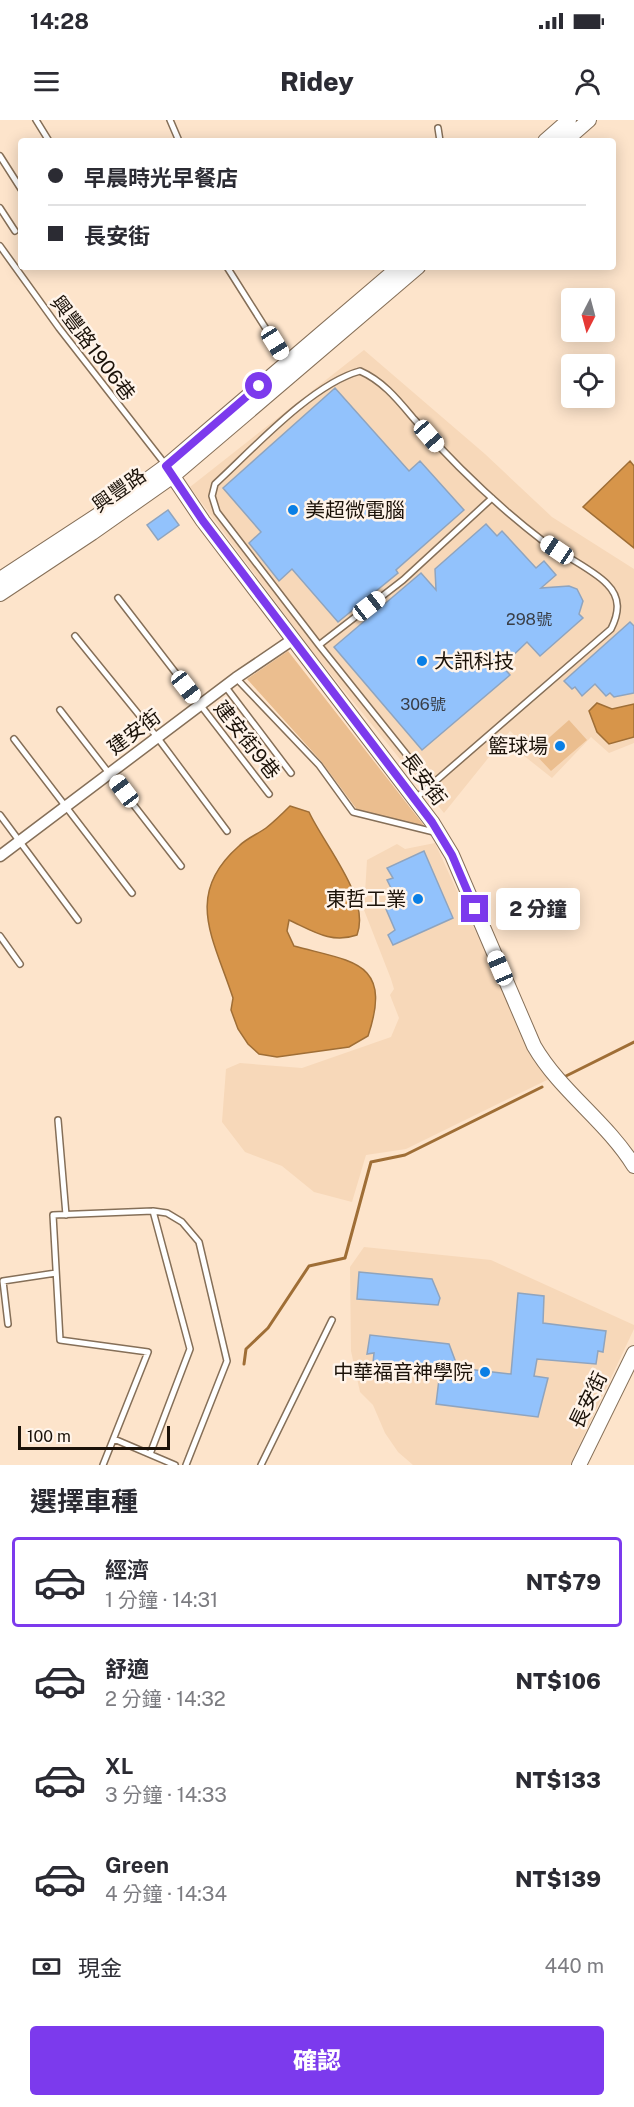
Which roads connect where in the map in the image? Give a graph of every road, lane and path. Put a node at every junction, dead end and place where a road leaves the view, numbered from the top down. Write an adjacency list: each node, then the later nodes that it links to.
1 (36, 120): 6 (lane)
2 (170, 120): 7 (lane)
3 (569, 120): 9 (main road)
4 (589, 120): 10 (main road)
5 (438, 128): 8 (lane)
6 (47, 138)
7 (178, 138)
8 (440, 138)
9 (548, 138)
10 (568, 138)
11 (0, 156): 12 (lane)
12 (18, 184)
13 (0, 208): 14 (lane)
14 (15, 231)
15 (0, 246): 20 (lane, 興豐路1906巷)
16 (229, 270): 19 (lane)
17 (395, 270): 19 (main road, 興豐路)
18 (413, 270): 20 (main road, 興豐路)
19 (286, 362): 20 (main road, 興豐路)
20 (169, 471): 22 (main road, 興豐路); 23 (main road, 興豐路); 26 (main road, 長安街)
21 (492, 498): 27 (lane); 27 (lane); 36 (lane)
22 (0, 579)
23 (0, 594)
24 (118, 598): 30 (lane, 建安街9巷)
25 (75, 636): 32 (lane)
26 (292, 640): 28 (street, 建安街); 38 (main road, 長安街)
27 (319, 645): 36 (lane)
28 (236, 678): 29 (street, 建安街); 42 (lane)
29 (225, 686): 30 (street, 建安街); 35 (lane)
30 (200, 704): 32 (street, 建安街); 37 (lane, 建安街9巷)
31 (60, 710): 34 (lane)
32 (157, 737): 34 (street, 建安街); 41 (lane)
33 (14, 739): 39 (lane)
34 (110, 772): 39 (street, 建安街); 45 (lane)
35 (291, 772)
36 (431, 785): 38 (lane)
37 (269, 794)
38 (415, 799): 42 (main road, 長安街)
39 (66, 805): 43 (street, 建安街); 46 (lane)
40 (0, 815): 43 (lane)
41 (227, 831)
42 (439, 833): 51 (main road, 長安街)
43 (19, 841): 44 (street, 建安街); 47 (lane)
44 (0, 856)
45 (181, 866)
46 (132, 893)
47 (78, 920)
48 (0, 936): 49 (lane)
49 (20, 964)
50 (58, 1120): 53 (lane)
51 (634, 1166)
52 (153, 1211): 53 (lane); 59 (lane); 62 (lane)
53 (66, 1215): 54 (lane)
54 (57, 1273): 56 (lane); 58 (lane)
55 (332, 1320): 63 (lane)
56 (8, 1324)
57 (634, 1353): 64 (main road, 長安街)
58 (114, 1439): 59 (lane); 60 (lane)
59 (150, 1454): 61 (lane)
60 (103, 1465)
61 (175, 1465)
62 (186, 1465)
63 (261, 1465)
64 (579, 1465)

